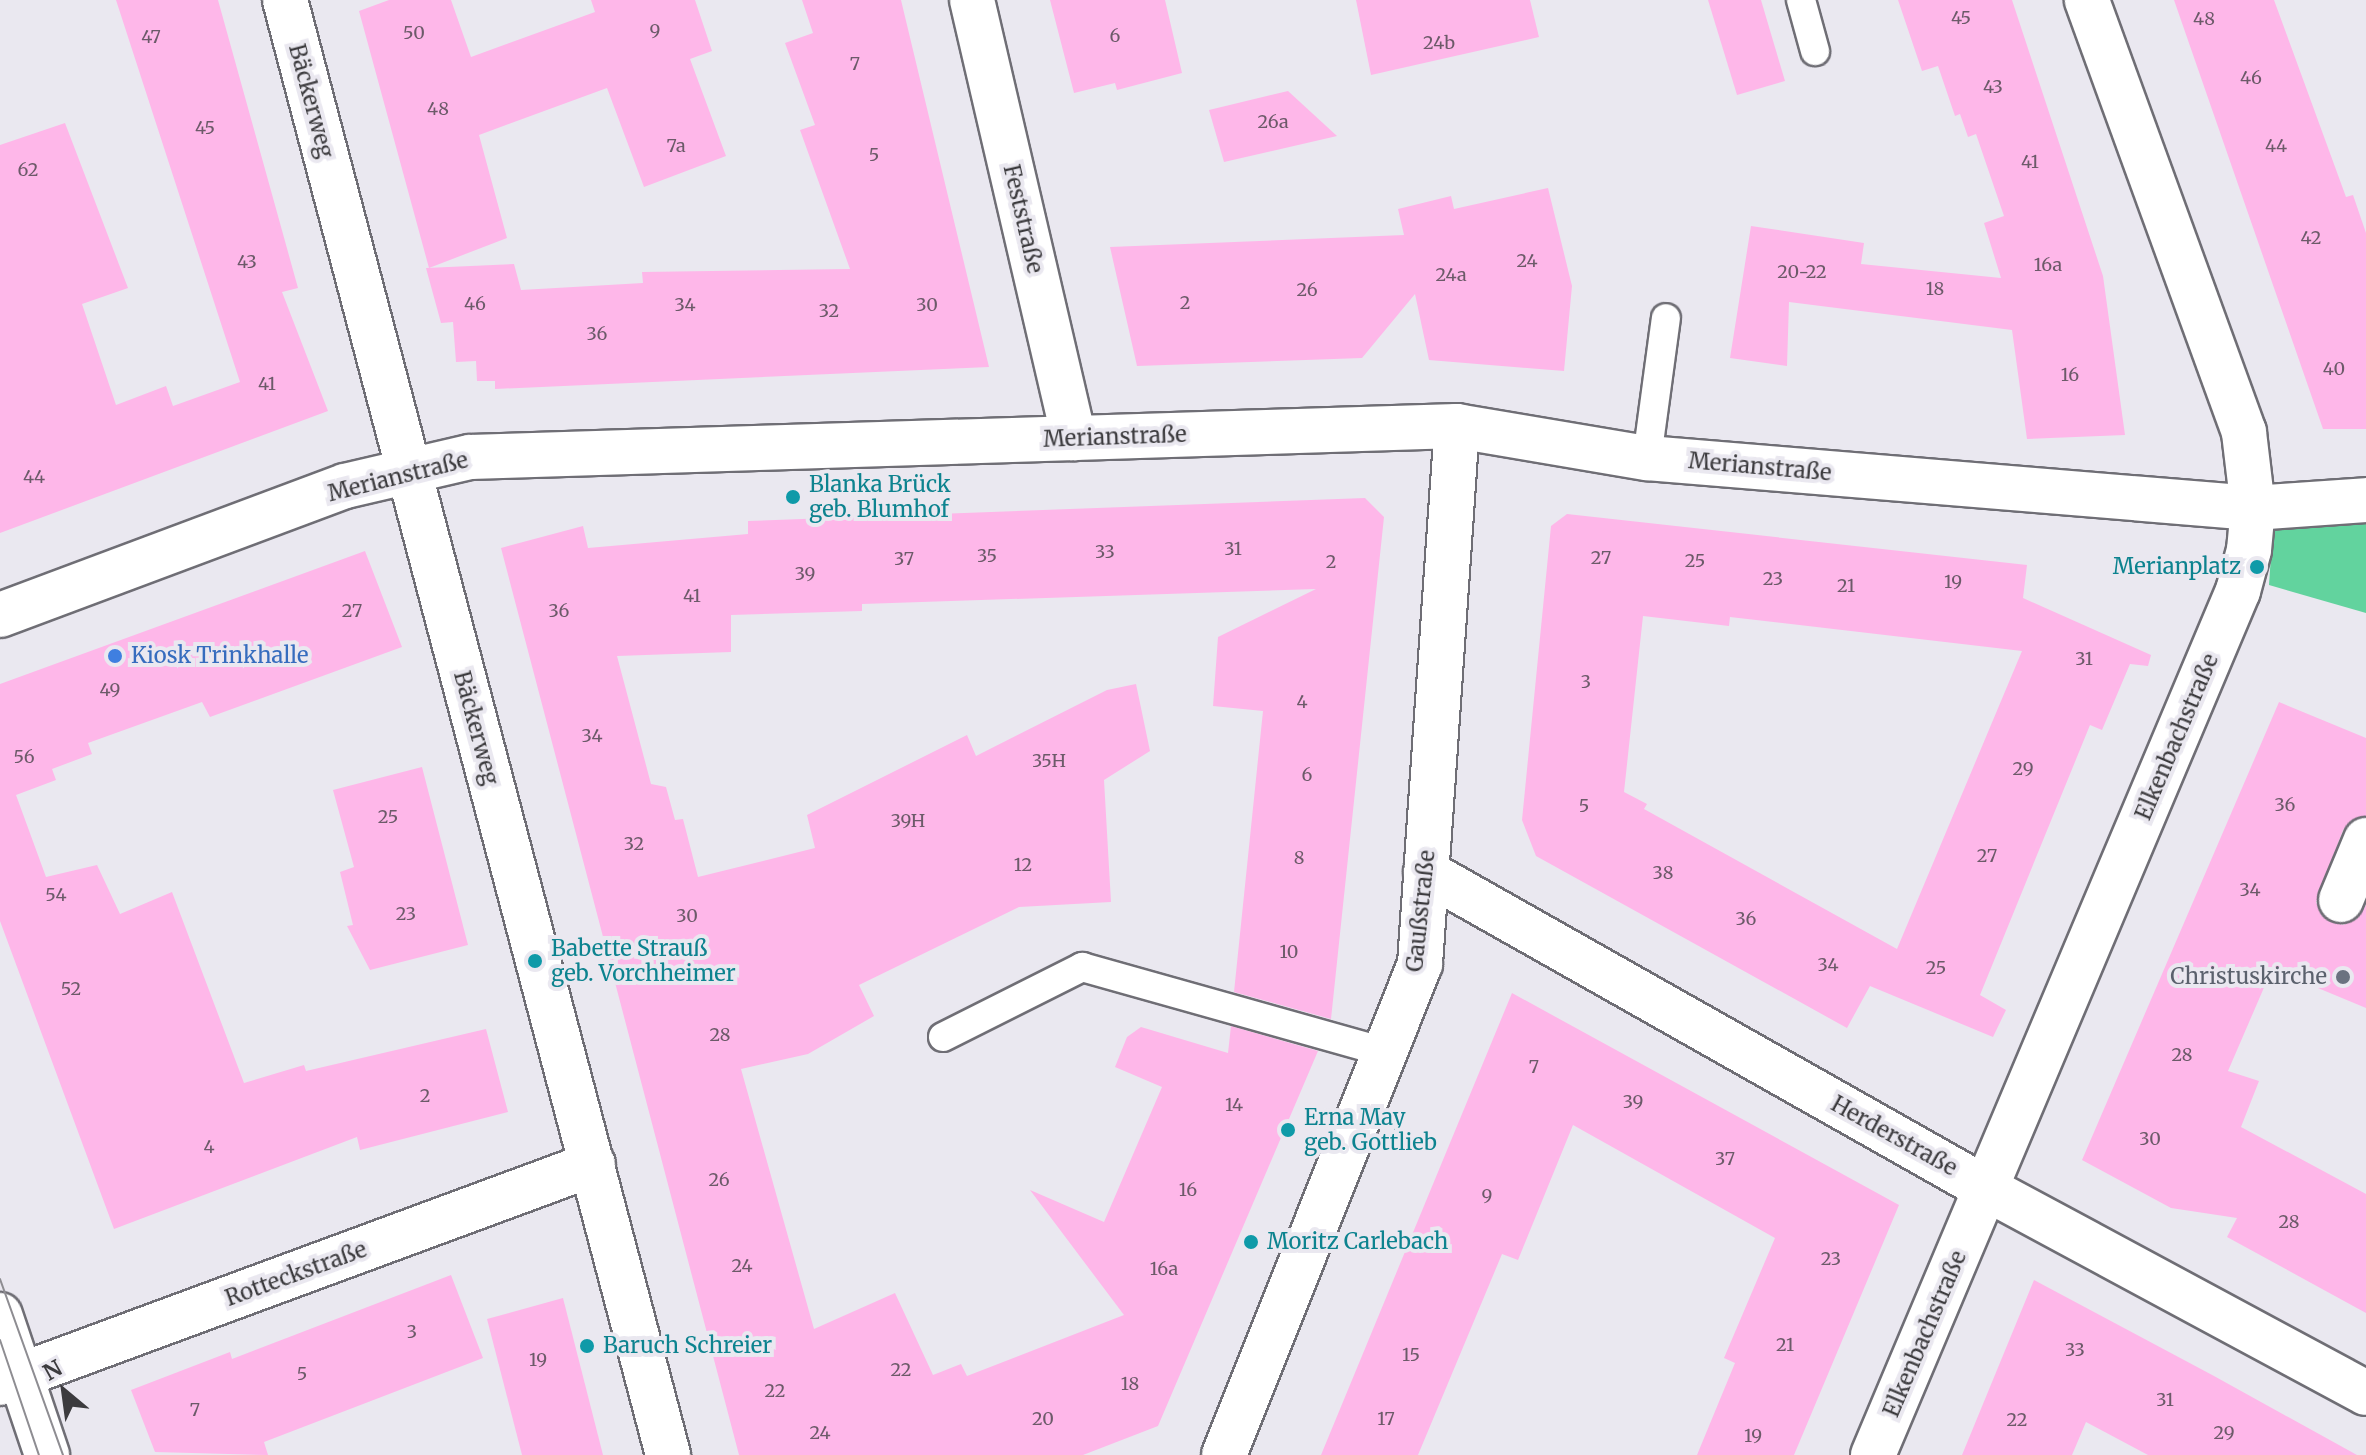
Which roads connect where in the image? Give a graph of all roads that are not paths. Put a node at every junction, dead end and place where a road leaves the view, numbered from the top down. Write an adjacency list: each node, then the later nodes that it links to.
1 (285, 0): 10 (street, Bäckerweg)
2 (972, 0): 8 (street, Feststraße)
3 (1801, 0): 5 (lane)
4 (2087, 0): 12 (street, Elkenbachstraße)
5 (1815, 51)
6 (1666, 318): 9 (lane)
7 (1457, 426): 8 (street, Merianstraße); 9 (street, Merianstraße); 15 (street, Gaußstraße)
8 (1074, 438): 10 (street, Merianstraße)
9 (1647, 458): 12 (street, Merianstraße)
10 (408, 471): 13 (street, Merianstraße); 19 (street, Bäckerweg)
11 (2366, 500): 12 (street)
12 (2253, 508): 20 (street, Elkenbachstraße)
13 (0, 615)
14 (2366, 840): 16 (street)
15 (1426, 872): 18 (street, Gaußstraße); 20 (street, Herderstraße)
16 (2341, 900)
17 (943, 1037): 18 (lane)
18 (1388, 1053): 26 (street, Gaußstraße)
19 (593, 1164): 22 (street, Rotteckstraße); 25 (street, Bäckerweg)
20 (1987, 1189): 23 (street, Herderstraße); 27 (street, Elkenbachstraße)
21 (0, 1315): 22 (street)
22 (10, 1379): 24 (street)
23 (2366, 1393)
24 (47, 1455)
25 (668, 1455)
26 (1224, 1455)
27 (1873, 1455)

